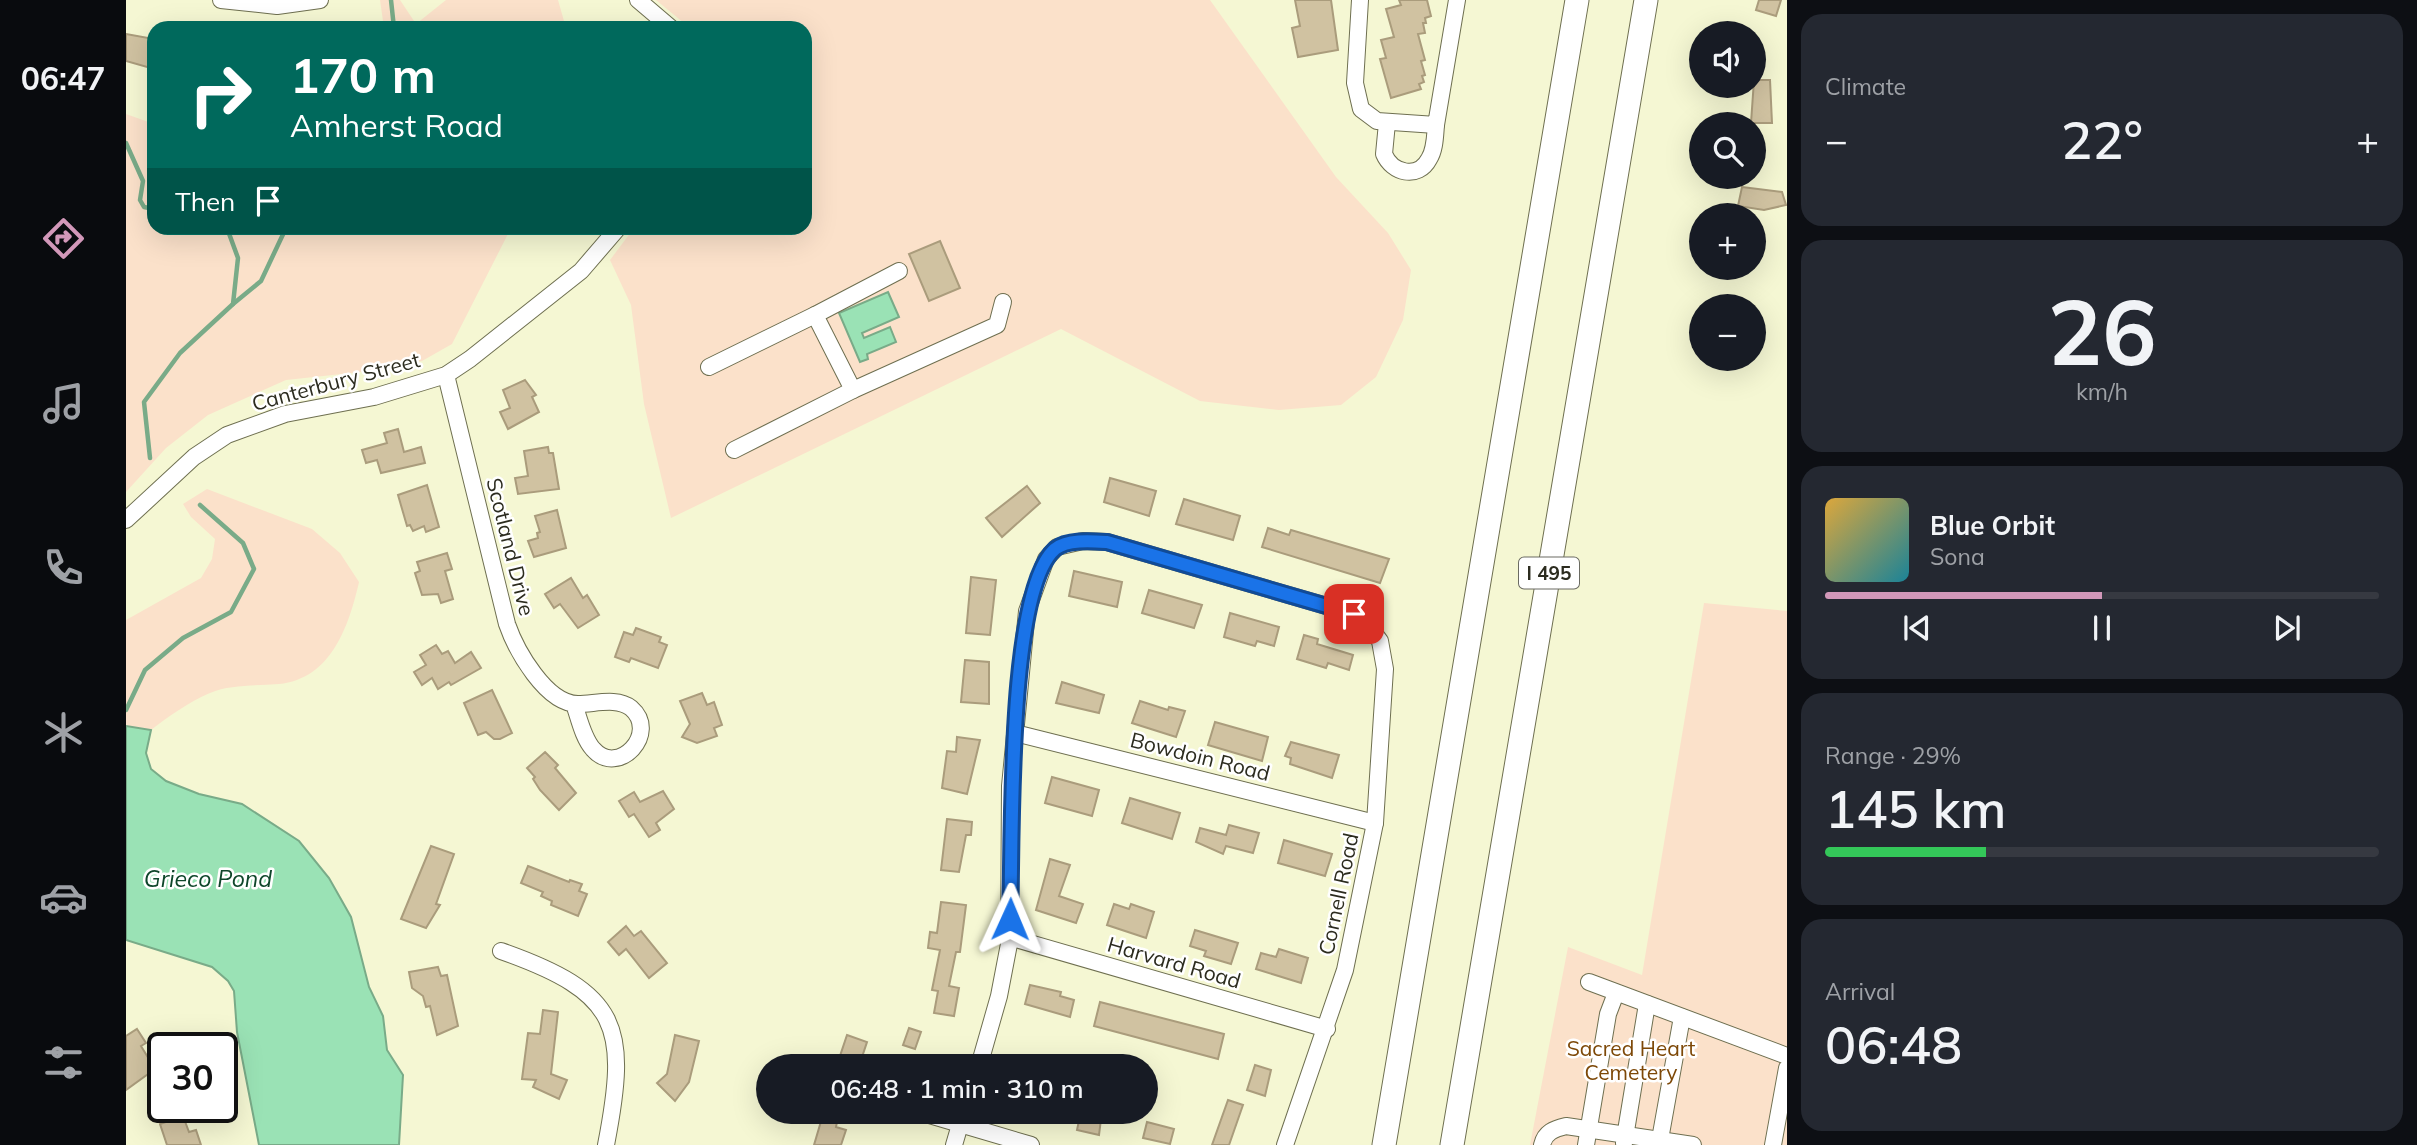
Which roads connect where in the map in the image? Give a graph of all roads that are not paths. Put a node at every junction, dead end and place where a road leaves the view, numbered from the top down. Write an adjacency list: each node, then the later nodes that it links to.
1 (221, 0): 2 (street)
2 (320, 0)
3 (638, 0): 8 (street)
4 (1360, 0): 9 (street)
5 (1457, 0): 10 (street)
6 (1577, 0): 42 (highway)
7 (1646, 0): 43 (highway, I 495)
8 (663, 21)
9 (1387, 123): 10 (street); 10 (street)
10 (1436, 125)
11 (612, 235): 16 (street, Canterbury Street)
12 (899, 271): 14 (street)
13 (1003, 302): 17 (street)
14 (815, 315): 15 (street); 17 (street)
15 (709, 367)
16 (446, 374): 19 (street, Canterbury Street); 20 (street, Scotland Drive)
17 (853, 390): 18 (street)
18 (734, 450)
19 (126, 520)
20 (574, 704)
21 (1015, 733): 22 (street, Bowdoin Road); 22 (street, Cornell Road); 23 (street)
22 (1375, 823): 29 (street, Cornell Road)
23 (1009, 937): 29 (street, Harvard Road); 30 (street)
24 (501, 951): 38 (street)
25 (1589, 982): 26 (street)
26 (1616, 993): 27 (street); 35 (street)
27 (1647, 1004): 28 (street); 36 (street)
28 (1682, 1017): 31 (street); 37 (street)
29 (1327, 1029): 41 (street, Cornell Road)
30 (982, 1054)
31 (1787, 1056)
32 (1787, 1068): 47 (street)
33 (960, 1124): 39 (street)
34 (977, 1124): 40 (street)
35 (1589, 1128): 36 (street); 44 (street); 45 (street)
36 (1624, 1140): 37 (street)
37 (1659, 1143): 46 (street)
38 (606, 1145)
39 (954, 1145)
40 (1031, 1145)
41 (1286, 1145)
42 (1384, 1145)
43 (1451, 1145)
44 (1542, 1145)
45 (1586, 1145)
46 (1693, 1145)
47 (1773, 1145)

